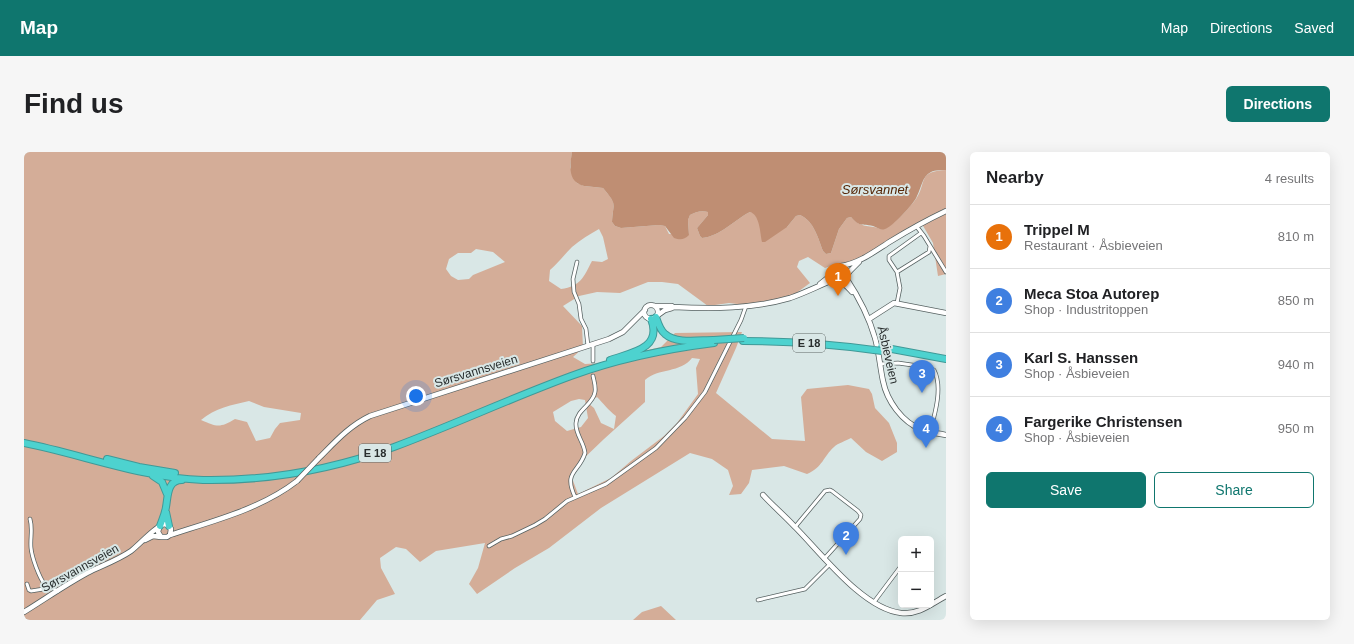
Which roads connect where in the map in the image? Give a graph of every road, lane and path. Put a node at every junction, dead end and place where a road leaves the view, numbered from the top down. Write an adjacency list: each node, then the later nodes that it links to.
1 (946, 211): 2 (main road)
2 (916, 227): 3 (street); 5 (main road)
3 (921, 233): 4 (street); 9 (street)
4 (930, 246): 9 (street); 10 (street)
5 (862, 260): 7 (main road); 11 (main road)
6 (577, 262): 26 (street)
7 (841, 266): 8 (main road); 11 (main road)
8 (832, 272): 12 (main road); 13 (main road)
9 (897, 272): 15 (street)
10 (946, 272)
11 (846, 276): 12 (main road); 14 (main road, Åsbieveien)
12 (837, 280): 13 (main road); 14 (main road, Åsbieveien)
13 (817, 286): 17 (main road)
14 (856, 296): 22 (main road, Åsbieveien)
15 (897, 303): 20 (main road); 22 (main road)
16 (655, 306): 18 (main road); 19 (main road); 21 (main road)
17 (746, 306): 18 (main road); 42 (street)
18 (673, 307): 21 (main road, Sørsvannsveien)
19 (645, 310): 21 (main road); 23 (main road, Sørsvannsveien)
20 (946, 313)
21 (654, 317): 23 (main road, Sørsvannsveien); 24 (highway, E 18); 29 (highway, E 18)
22 (868, 319): 32 (main road, Åsbieveien)
23 (634, 322): 25 (main road, Sørsvannsveien)
24 (714, 342): 27 (highway, E 18, bridge); 29 (highway, E 18); 39 (highway, E 18)
25 (593, 345): 26 (main road, Sørsvannsveien); 30 (street)
26 (588, 346): 48 (main road, Sørsvannsveien, bridge)
27 (881, 349): 28 (highway, E 18); 31 (highway, E 18)
28 (946, 359)
29 (610, 360): 36 (highway, E 18)
30 (593, 361)
31 (946, 363)
32 (880, 364): 34 (main road, Åsbieveien); 34 (street)
33 (593, 376): 42 (street)
34 (930, 432): 35 (main road, Åsbieveien)
35 (946, 435)
36 (24, 439)
37 (24, 443): 38 (highway, E 18)
38 (136, 471): 39 (highway, E 18); 41 (highway, E 18)
39 (204, 480): 41 (highway, E 18)
40 (763, 495): 47 (main road)
41 (167, 496): 43 (highway, E 18)
42 (575, 497): 52 (street)
43 (166, 509): 45 (highway, E 18); 46 (highway, E 18)
44 (30, 519): 57 (street)
45 (169, 526): 46 (main road); 48 (main road, Sørsvannsveien); 49 (main road)
46 (159, 527): 50 (main road); 51 (main road, Sørsvannsveien)
47 (795, 527): 53 (main road); 53 (street)
48 (185, 529): 49 (main road, Sørsvannsveien)
49 (170, 535): 50 (main road)
50 (161, 537): 51 (main road, Sørsvannsveien)
51 (143, 540): 58 (main road, Sørsvannsveien)
52 (489, 546)
53 (824, 559): 54 (main road)
54 (830, 564): 60 (street); 61 (main road)
55 (898, 570): 61 (street)
56 (27, 584): 57 (street)
57 (50, 588): 58 (street)
58 (58, 591): 62 (main road, Sørsvannsveien)
59 (946, 596): 61 (main road)
60 (758, 600)
61 (874, 602)
62 (24, 612)

